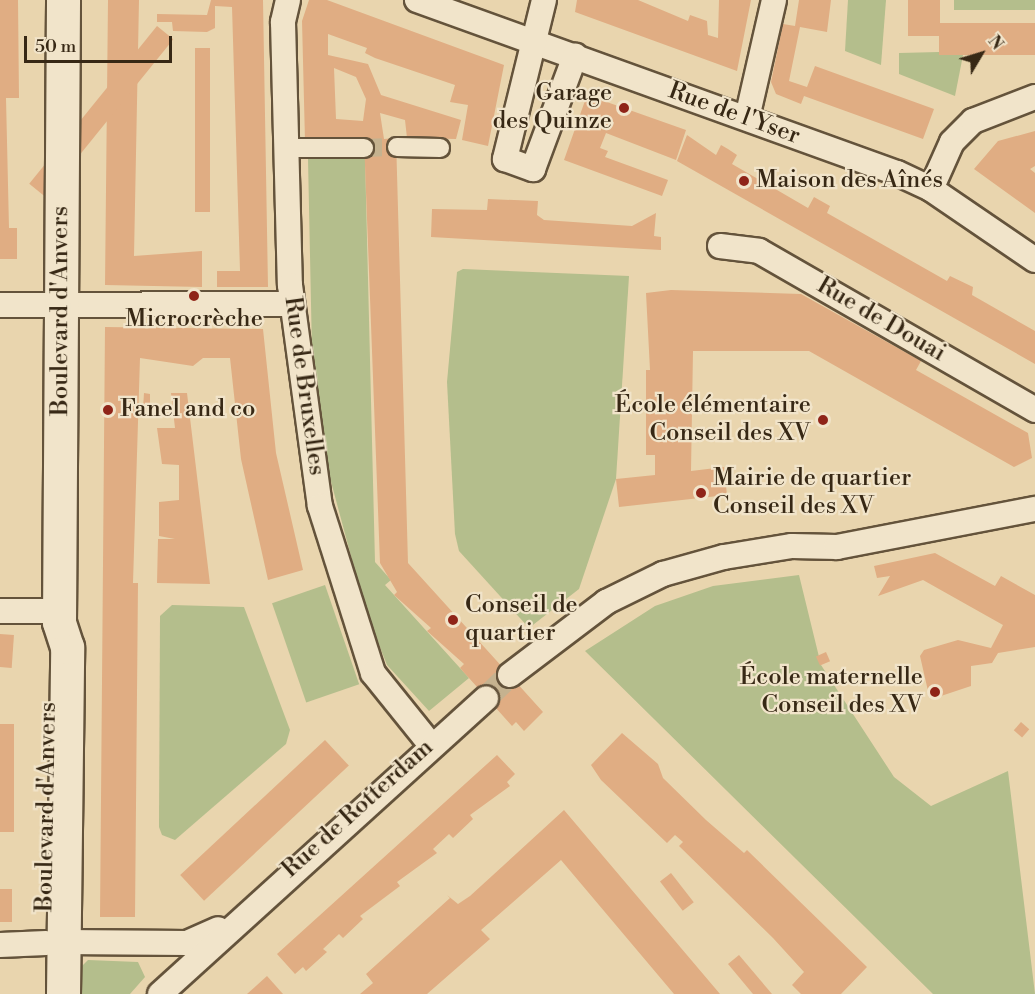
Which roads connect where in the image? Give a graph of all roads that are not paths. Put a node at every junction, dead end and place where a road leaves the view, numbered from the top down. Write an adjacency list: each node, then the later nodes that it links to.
1 (63, 0): 19 (main road, Boulevard d'Anvers)
2 (288, 0): 17 (street, Rue de Bruxelles)
3 (417, 0): 6 (street, Rue de l'Yser)
4 (544, 0): 6 (street)
5 (774, 0): 9 (street)
6 (533, 40): 7 (street, Rue de l'Yser); 7 (street)
7 (575, 56): 9 (street, Rue de l'Yser)
8 (1035, 98): 14 (street)
9 (747, 118): 14 (street, Rue de l'Yser)
10 (397, 147): 13 (street)
11 (295, 148): 12 (street)
12 (364, 148)
13 (440, 148)
14 (931, 189): 16 (street, Rue de l'Yser)
15 (720, 246): 20 (street, Rue de Douai)
16 (1035, 261)
17 (292, 304): 19 (street); 26 (street, Rue de Bruxelles)
18 (0, 305): 19 (street)
19 (61, 306): 23 (main road, Boulevard d'Anvers)
20 (1035, 410)
21 (1035, 509): 24 (street)
22 (0, 610): 23 (street)
23 (59, 616): 28 (main road, Boulevard d'Anvers)
24 (510, 675)
25 (486, 698): 26 (street, Rue de Rotterdam)
26 (430, 744): 27 (street, Rue de Rotterdam)
27 (232, 923): 28 (street, Rue de Rotterdam); 32 (street, Rue de Rotterdam)
28 (54, 943): 29 (street, Rue de Rotterdam); 30 (main road, Boulevard d'Anvers); 31 (main road, Boulevard d'Anvers)
29 (0, 945)
30 (45, 994)
31 (63, 994)
32 (160, 994)

